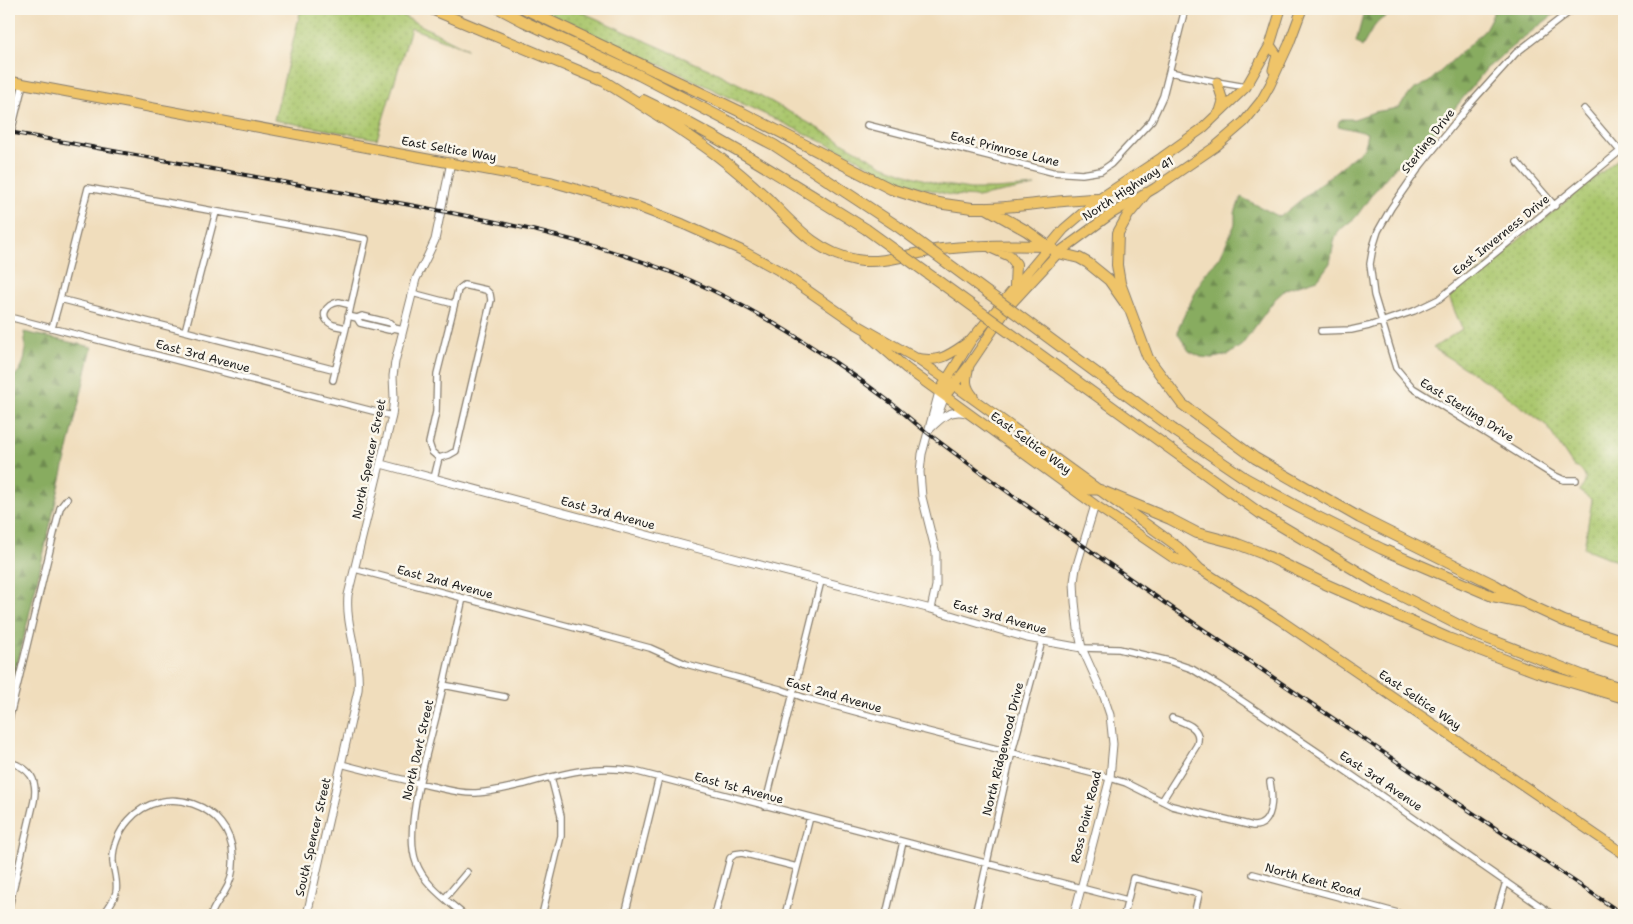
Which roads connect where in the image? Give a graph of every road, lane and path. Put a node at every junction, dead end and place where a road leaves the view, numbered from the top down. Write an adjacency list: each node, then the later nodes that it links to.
1 (431, 9): 10 (highway)
2 (500, 9): 69 (highway, bridge)
3 (524, 9): 26 (highway)
4 (1185, 9): 9 (street, East Primrose Lane)
5 (1281, 9): 8 (main road, North Highway 41)
6 (1302, 9): 15 (main road, North Highway 41)
7 (1573, 9): 39 (street, Sterling Drive)
8 (1270, 45): 14 (main road, North Highway 41); 15 (main road)
9 (1170, 72): 12 (street); 18 (street, East Primrose Lane)
10 (598, 78): 28 (highway); 75 (highway, bridge)
11 (9, 81): 13 (main road, East Seltice Way)
12 (1217, 82): 14 (street); 17 (main road)
13 (22, 84): 19 (street); 21 (main road, East Seltice Way)
14 (1246, 87): 17 (main road, North Highway 41)
15 (1264, 95): 23 (main road, North Highway 41)
16 (1584, 109): 20 (street)
17 (1220, 111): 24 (main road, North Highway 41)
18 (867, 125)
19 (9, 141)
20 (1622, 150): 25 (street, East Inverness Drive)
21 (451, 162): 32 (street, North Spencer Street); 40 (main road, East Seltice Way)
22 (1517, 162): 25 (street)
23 (1146, 193): 30 (main road, North Highway 41); 36 (highway)
24 (1099, 199): 26 (highway); 29 (main road, North Highway 41)
25 (1555, 206): 39 (street, East Inverness Drive)
26 (986, 208): 29 (highway)
27 (216, 212): 33 (street); 35 (street); 44 (street)
28 (987, 246): 29 (highway); 31 (highway)
29 (1049, 246): 30 (highway); 31 (main road, North Highway 41)
30 (1058, 253): 36 (highway); 48 (main road, North Highway 41)
31 (1015, 285): 46 (main road, North Highway 41)
32 (412, 293): 34 (street); 43 (street, North Spencer Street)
33 (60, 299): 41 (street); 44 (street)
34 (454, 304): 58 (street); 58 (street)
35 (351, 305): 37 (street); 42 (street)
36 (1130, 310): 69 (highway)
37 (348, 316): 42 (street); 43 (street)
38 (9, 317): 41 (street, East 3rd Avenue)
39 (1382, 322): 45 (street, East Inverness Drive); 61 (street, East Sterling Drive)
40 (856, 324): 47 (main road, East Seltice Way); 52 (main road, East Seltice Way)
41 (52, 328): 55 (street, East 3rd Avenue)
42 (346, 328): 49 (street)
43 (403, 330): 55 (street, North Spencer Street)
44 (185, 331): 49 (street)
45 (1321, 331)
46 (972, 339): 47 (main road); 51 (main road, North Highway 41)
47 (914, 357): 51 (main road, East Seltice Way)
48 (970, 364): 51 (main road, North Highway 41); 53 (main road)
49 (336, 370): 50 (street)
50 (333, 380)
51 (950, 382): 52 (main road); 53 (main road, East Seltice Way)
52 (942, 394): 54 (main road, East Seltice Way); 56 (street)
53 (978, 402): 62 (main road, East Seltice Way)
54 (970, 414): 56 (street); 57 (main road, East Seltice Way)
55 (392, 416): 59 (street, North Spencer Street)
56 (930, 429): 70 (street)
57 (1002, 438): 62 (main road); 64 (main road, East Seltice Way)
58 (439, 458): 60 (street)
59 (381, 464): 60 (street, East 3rd Avenue); 65 (street, North Spencer Street)
60 (434, 478): 67 (street, East 3rd Avenue)
61 (1576, 480)
62 (1100, 490): 64 (main road, Ross Point Road); 66 (main road, East Seltice Way); 78 (highway)
63 (67, 499): 80 (street)
64 (1095, 505): 66 (main road, East Seltice Way); 73 (street, Ross Point Road)
65 (354, 569): 68 (street, East 2nd Avenue); 83 (street, North Spencer Street)
66 (1200, 569): 93 (main road, East Seltice Way)
67 (821, 581): 70 (street, East 3rd Avenue); 76 (street)
68 (463, 598): 74 (street, North Dart Street); 76 (street, East 2nd Avenue)
69 (1523, 602): 72 (highway)
70 (931, 609): 71 (street, East 3rd Avenue)
71 (1042, 641): 73 (street, East 3rd Avenue); 81 (street, North Ridgewood Drive)
72 (1624, 641)
73 (1082, 648): 86 (street, Ross Point Road); 98 (street, East 3rd Avenue)
74 (443, 685): 77 (street); 88 (street, North Dart Street)
75 (1624, 689)
76 (793, 694): 81 (street, East 2nd Avenue); 90 (street)
77 (505, 697)
78 (1624, 698)
79 (1172, 718): 89 (street)
80 (9, 720)
81 (1012, 752): 86 (street, East 2nd Avenue); 94 (street, North Ridgewood Drive)
82 (9, 762): 102 (street)
83 (341, 764): 88 (street, East 1st Avenue); 106 (street, South Spencer Street)
84 (551, 777): 85 (street, East 1st Avenue); 88 (street, East 1st Avenue); 108 (street)
85 (658, 777): 90 (street, East 1st Avenue); 109 (street)
86 (1110, 778): 89 (street, East 2nd Avenue); 99 (street, Ross Point Road)
87 (1270, 782): 89 (street, East 2nd Avenue)
88 (420, 784): 100 (street, North Dart Street)
89 (1162, 801)
90 (765, 806): 91 (street, East 1st Avenue)
91 (810, 817): 92 (street, East 1st Avenue); 95 (street)
92 (903, 842): 94 (street, East 1st Avenue); 112 (street)
93 (1624, 854)
94 (987, 863): 99 (street, East 1st Avenue); 113 (street, North Ridgewood Drive)
95 (797, 867): 110 (street); 111 (street)
96 (467, 872): 100 (street)
97 (1252, 874): 103 (street, North Kent Road)
98 (1506, 882): 117 (street); 118 (street, East 3rd Avenue)
99 (1081, 888): 101 (street, East 1st Avenue); 114 (street, Ross Point Road)
100 (445, 898): 107 (street, North Dart Street)
101 (1127, 900): 115 (street); 116 (street)
102 (9, 907)
103 (1398, 914)
104 (103, 915): 105 (street)
105 (211, 915)
106 (307, 915)
107 (464, 915)
108 (542, 915)
109 (625, 915)
110 (716, 915)
111 (785, 915)
112 (886, 915)
113 (975, 915)
114 (1074, 915)
115 (1124, 915)
116 (1194, 915)
117 (1496, 915)
118 (1553, 915)

